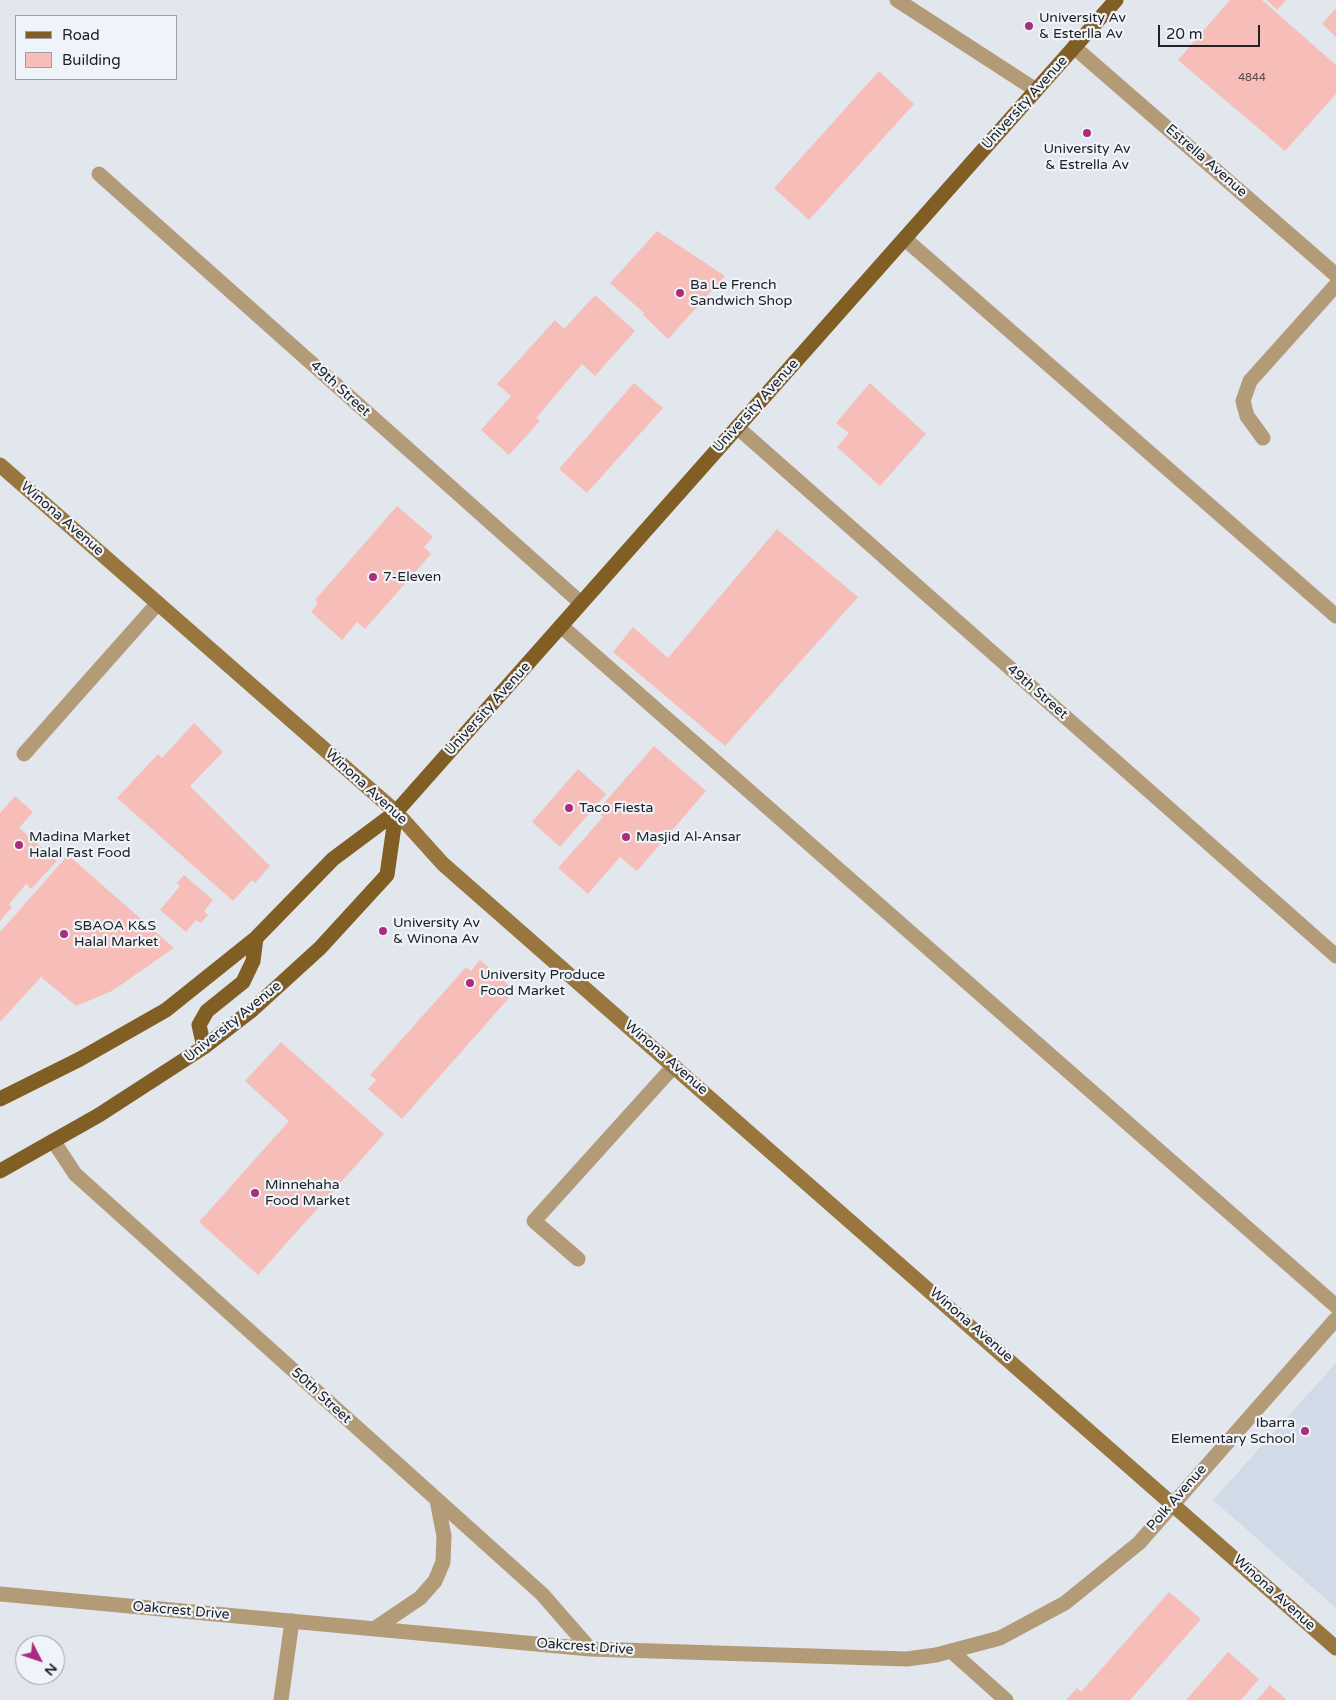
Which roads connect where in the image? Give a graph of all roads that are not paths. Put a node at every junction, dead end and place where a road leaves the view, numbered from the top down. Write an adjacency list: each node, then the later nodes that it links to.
1 (897, 0): 4 (street)
2 (1116, 0): 3 (main road, University Avenue)
3 (1074, 47): 4 (main road, University Avenue); 7 (street, Estrella Avenue)
4 (1036, 90): 6 (main road, University Avenue)
5 (99, 174): 13 (street, 49th Street)
6 (905, 239): 9 (main road, University Avenue); 14 (street)
7 (1336, 275)
8 (1336, 285): 10 (street)
9 (737, 427): 13 (main road, University Avenue); 19 (street, 49th Street)
10 (1263, 438)
11 (0, 465): 12 (street, Winona Avenue)
12 (158, 603): 16 (street); 17 (street, Winona Avenue)
13 (581, 603): 15 (main road, University Avenue)
14 (1336, 616)
15 (562, 626): 17 (main road, University Avenue); 26 (street)
16 (24, 754)
17 (396, 812): 18 (main road, University Avenue); 20 (main road, University Avenue); 21 (street, Winona Avenue)
18 (256, 938): 20 (main road); 22 (main road, University Avenue)
19 (1336, 956)
20 (204, 1047): 23 (main road, University Avenue)
21 (674, 1066): 25 (street); 29 (street, Winona Avenue)
22 (0, 1099)
23 (54, 1142): 24 (main road, University Avenue); 28 (street, 50th Street)
24 (0, 1171)
25 (578, 1259)
26 (1336, 1306)
27 (1336, 1319): 29 (street, Polk Avenue)
28 (437, 1500): 33 (street); 35 (street, 50th Street)
29 (1173, 1502): 30 (street, Polk Avenue); 34 (street, Winona Avenue)
30 (1139, 1543): 36 (street, Oakcrest Drive)
31 (0, 1594): 32 (street, Oakcrest Drive)
32 (292, 1621): 33 (street, Oakcrest Drive); 37 (street)
33 (374, 1629): 35 (street, Oakcrest Drive)
34 (1336, 1648)
35 (590, 1649): 36 (street, Oakcrest Drive)
36 (951, 1651): 38 (street)
37 (282, 1700)
38 (1006, 1700)

